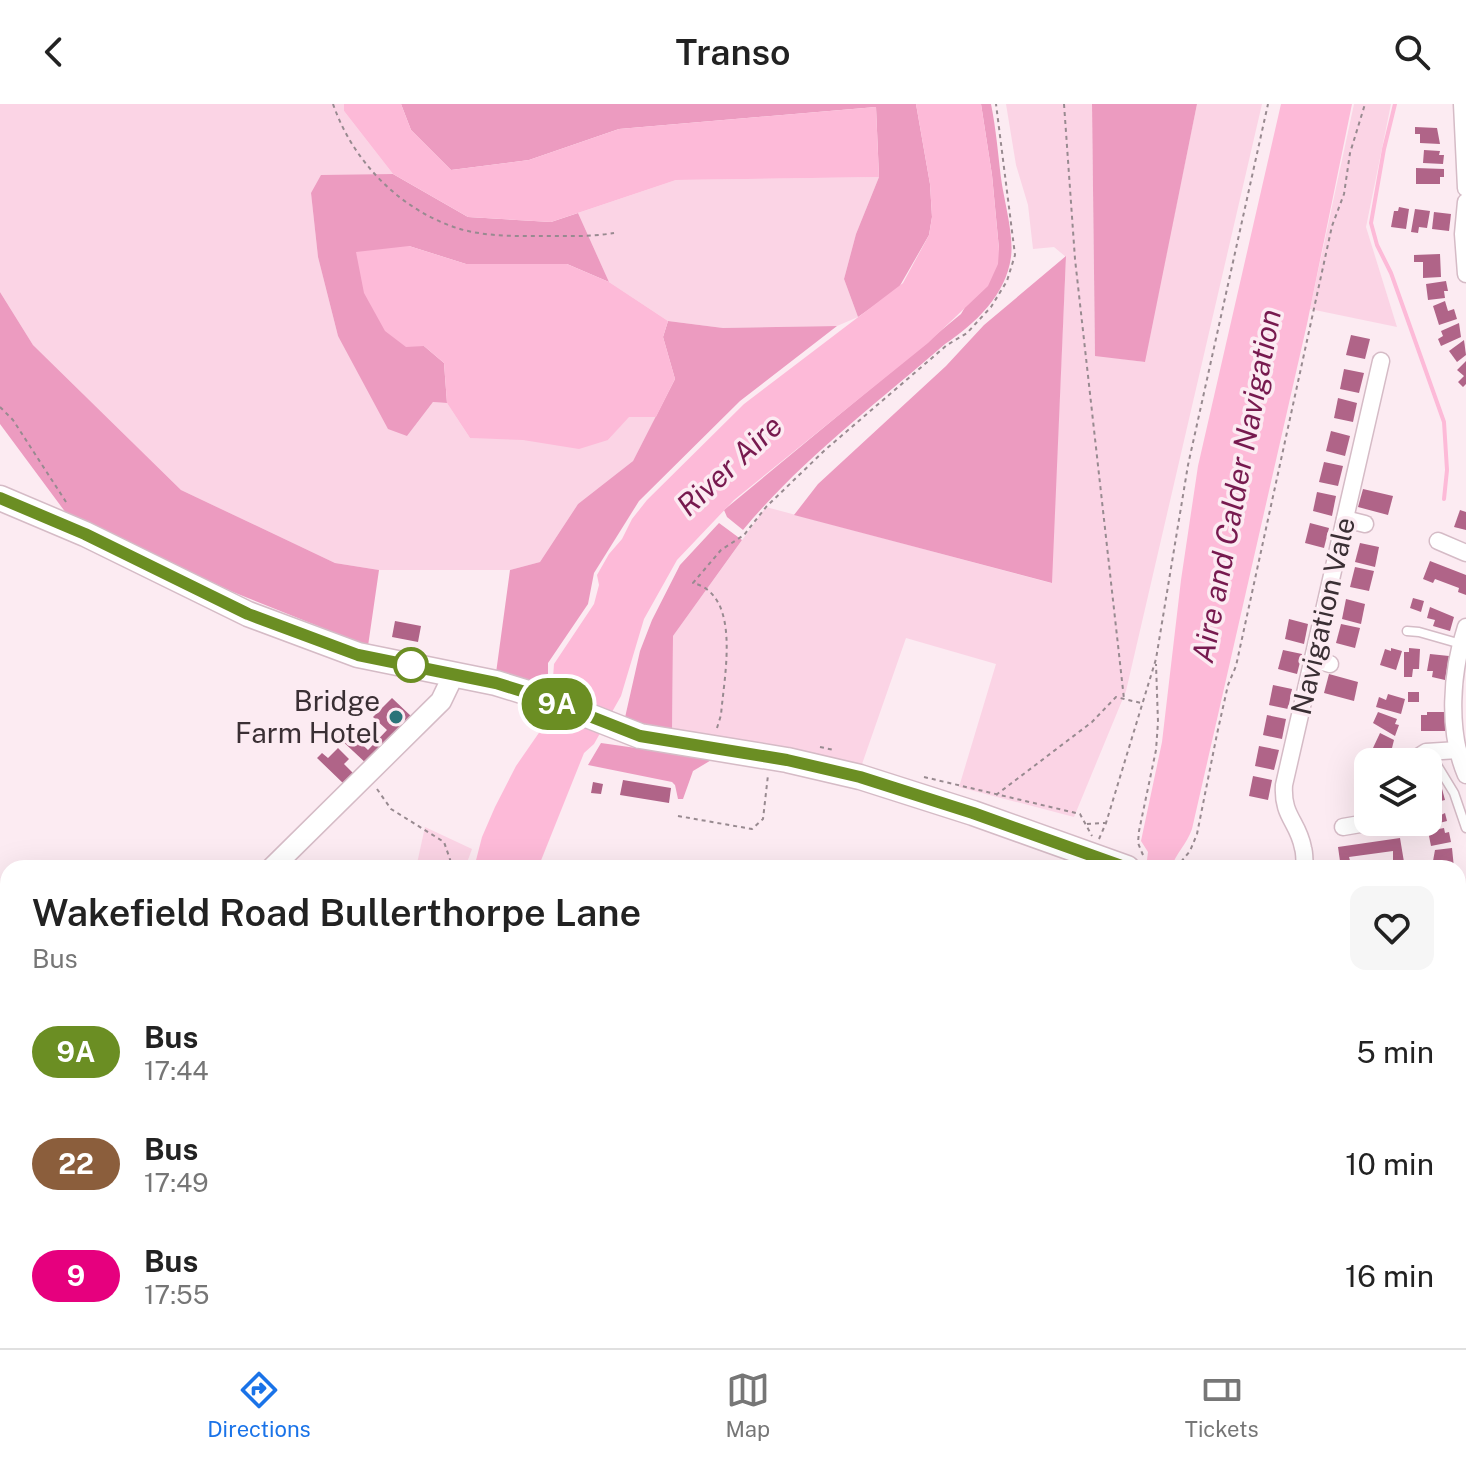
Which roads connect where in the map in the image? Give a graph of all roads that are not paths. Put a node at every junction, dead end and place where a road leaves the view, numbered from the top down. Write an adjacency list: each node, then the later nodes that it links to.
1 (1462, 104): 2 (street)
2 (1466, 188)
3 (1466, 202): 4 (street)
4 (1466, 274)
5 (1381, 361): 7 (street, Navigation Vale)
6 (0, 498): 15 (main road)
7 (1345, 519): 8 (street); 13 (street, Navigation Vale)
8 (1365, 524)
9 (1438, 541): 10 (street)
10 (1466, 553)
11 (1407, 631): 12 (lane)
12 (1465, 634): 16 (street)
13 (1313, 659): 14 (street); 25 (street, Navigation Vale)
14 (1330, 664)
15 (454, 674): 23 (street); 24 (main road)
16 (1458, 750): 17 (street); 19 (street)
17 (1442, 751)
18 (1442, 773): 22 (lane)
19 (1466, 775)
20 (1354, 825): 21 (street)
21 (1343, 827)
22 (1466, 828)
23 (280, 860)
24 (1117, 860)
25 (1304, 860)

